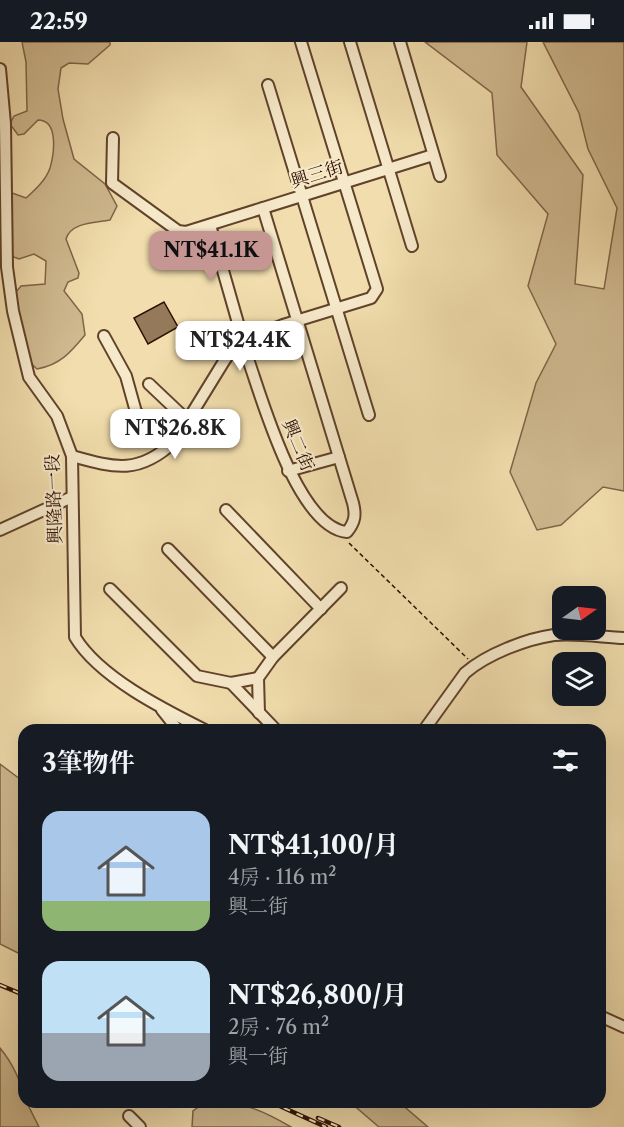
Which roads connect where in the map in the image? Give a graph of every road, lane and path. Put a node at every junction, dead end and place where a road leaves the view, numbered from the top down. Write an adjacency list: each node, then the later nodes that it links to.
1 (302, 42): 10 (street)
2 (350, 42): 8 (street)
3 (400, 42): 7 (street)
4 (0, 69): 25 (street, 興隆路一段)
5 (268, 85): 11 (street)
6 (113, 138): 13 (street)
7 (433, 155): 8 (street, 興三街); 9 (street)
8 (389, 169): 10 (street, 興三街); 14 (street)
9 (440, 176)
10 (344, 183): 11 (street, 興三街); 15 (street)
11 (302, 196): 12 (street, 興三街); 15 (street)
12 (263, 208): 13 (street, 興三街); 16 (street)
13 (210, 225): 18 (street)
14 (412, 246)
15 (336, 309): 16 (street); 22 (street)
16 (296, 321): 18 (street); 26 (street)
17 (104, 336): 24 (street)
18 (240, 339): 19 (street); 20 (street)
19 (242, 353): 20 (street); 27 (street, 興二街)
20 (226, 358): 23 (street)
21 (149, 384): 23 (street)
22 (369, 415)
23 (187, 420): 24 (street)
24 (171, 444): 25 (street)
25 (72, 456): 28 (street, 興隆路一段)
26 (339, 457): 27 (street); 31 (street)
27 (288, 471): 31 (street, 興二街)
28 (72, 497): 30 (street); 41 (street, 興隆路一段)
29 (226, 510): 35 (street)
30 (0, 530)
31 (345, 531): 38 (path)
32 (168, 549): 37 (street)
33 (341, 588): 35 (street)
34 (110, 589): 40 (street)
35 (321, 609): 37 (street)
36 (624, 638): 38 (street)
37 (273, 657): 39 (street)
38 (474, 665): 46 (street)
39 (258, 678): 40 (street); 42 (street)
40 (231, 683): 42 (street)
41 (158, 705): 43 (street); 44 (street, 興隆路一段)
42 (259, 712): 45 (street)
43 (173, 724)
44 (194, 724)
45 (270, 724)
46 (428, 724)
47 (606, 1019): 48 (street)
48 (624, 1027)
49 (129, 1116): 50 (street)
50 (140, 1127)

